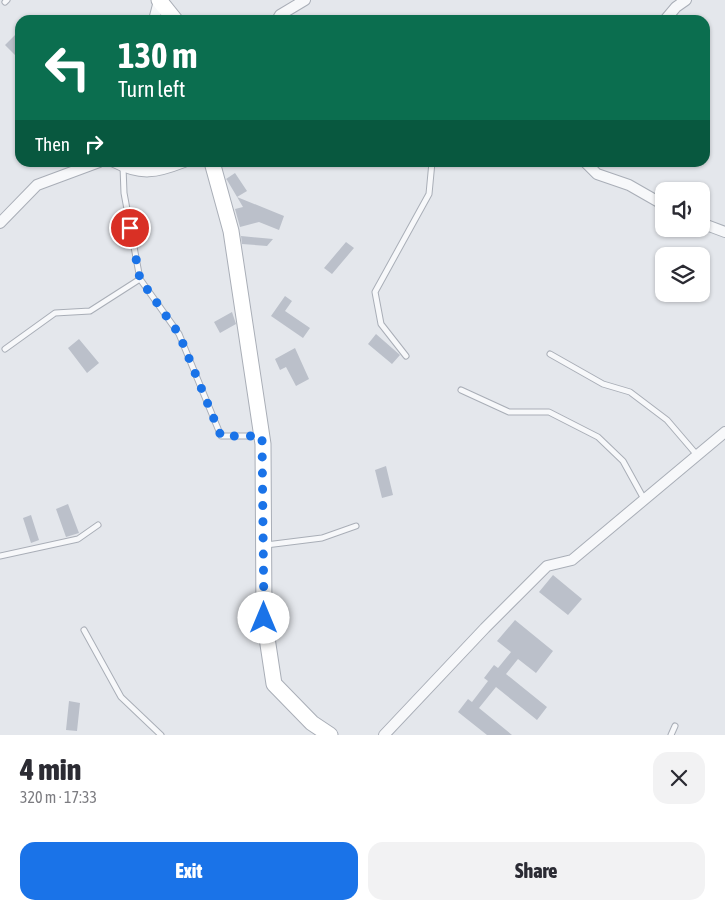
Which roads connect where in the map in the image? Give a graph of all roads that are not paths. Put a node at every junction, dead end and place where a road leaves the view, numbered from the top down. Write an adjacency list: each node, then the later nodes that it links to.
1 (305, 0): 6 (street)
2 (686, 0): 7 (street)
3 (159, 1): 4 (street); 5 (street)
4 (155, 15)
5 (171, 15)
6 (280, 15)
7 (669, 15)
8 (86, 167): 16 (street)
9 (118, 167): 19 (lane)
10 (124, 167): 11 (street)
11 (172, 167)
12 (213, 167): 25 (street)
13 (432, 167): 22 (lane)
14 (590, 167): 15 (street)
15 (655, 200)
16 (0, 223)
17 (710, 226): 18 (street)
18 (725, 232)
19 (140, 279): 20 (lane); 25 (lane)
20 (5, 349)
21 (550, 354): 26 (lane)
22 (406, 356)
23 (461, 390): 27 (lane)
24 (725, 432): 26 (street)
25 (262, 436): 30 (street)
26 (698, 455): 27 (street)
27 (644, 500): 36 (street)
28 (98, 525): 31 (lane)
29 (356, 526): 30 (lane)
30 (263, 546): 35 (street)
31 (0, 556)
32 (84, 630): 34 (lane)
33 (675, 726): 37 (lane)
34 (161, 735)
35 (330, 735)
36 (384, 735)
37 (671, 735)

